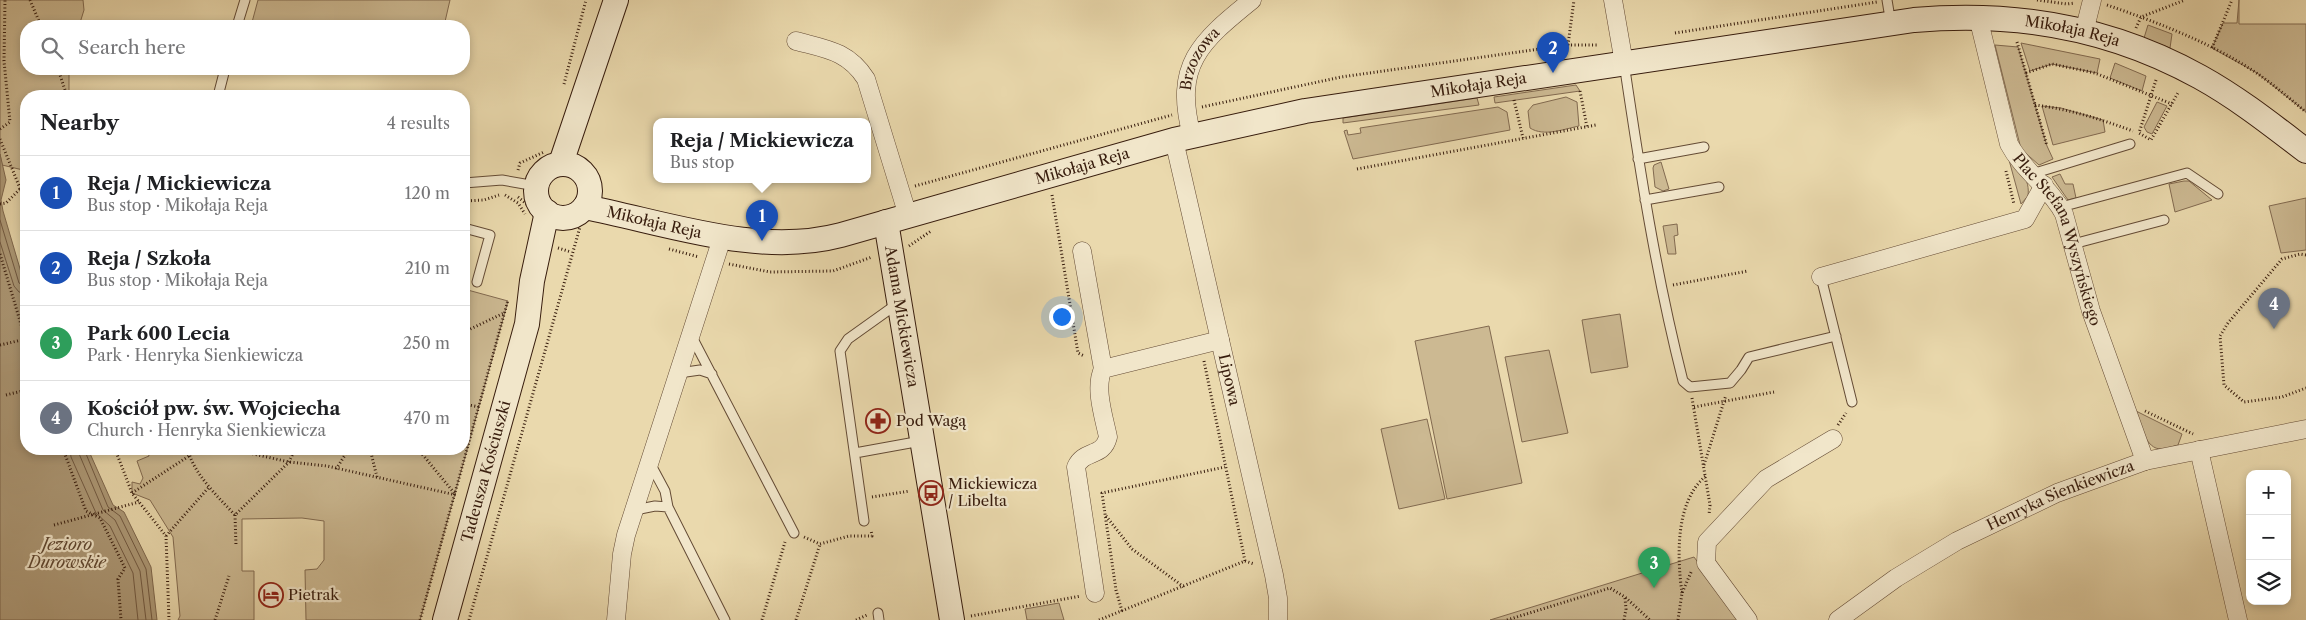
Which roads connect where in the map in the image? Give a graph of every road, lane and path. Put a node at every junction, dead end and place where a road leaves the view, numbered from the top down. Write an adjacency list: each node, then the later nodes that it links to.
1 (5, 0): 41 (path)
2 (30, 0): 15 (path)
3 (245, 0): 16 (lane)
4 (1252, 0): 37 (street, Brzozowa)
5 (1574, 0): 22 (path)
6 (1613, 0): 24 (street)
7 (1887, 0): 17 (lane); 19 (path)
8 (2037, 0): 9 (path)
9 (2092, 0): 14 (path); 18 (street)
10 (2185, 0): 14 (path)
11 (2232, 0): 23 (path)
12 (611, 7): 63 (street, Tadeusza Kościuszki)
13 (1978, 17): 17 (street, Mikołaja Reja); 18 (street, Mikołaja Reja); 54 (street, Plac Stefana Wyszyńskiego)
14 (2141, 17): 23 (path)
15 (39, 20)
16 (240, 20)
17 (1891, 24): 24 (street, Mikołaja Reja)
18 (2084, 32): 49 (street, Mikołaja Reja)
19 (1670, 34)
20 (796, 41): 61 (street)
21 (2017, 42): 25 (path)
22 (1568, 45): 24 (path); 37 (path)
23 (2212, 48): 38 (path)
24 (1622, 52): 43 (street, Mikołaja Reja); 51 (lane)
25 (2026, 73): 33 (path); 36 (path)
26 (60, 75): 29 (path)
27 (224, 75): 30 (lane)
28 (2156, 80): 33 (path)
29 (65, 90)
30 (220, 90)
31 (1580, 91): 40 (path)
32 (2179, 91): 35 (path)
33 (2151, 95): 35 (path); 42 (path)
34 (1514, 100): 45 (path)
35 (2172, 104): 42 (path)
36 (2035, 105): 42 (path); 47 (path)
37 (1186, 110): 43 (street, Brzozowa); 50 (path)
38 (2306, 112)
39 (1596, 125): 40 (path)
40 (1587, 127): 45 (path)
41 (0, 130)
42 (2139, 133)
43 (1183, 138): 68 (street, Mikołaja Reja); 91 (street, Lipowa)
44 (0, 139): 57 (path)
45 (1523, 139): 53 (path)
46 (2130, 144): 54 (lane)
47 (2047, 146)
48 (1704, 147): 51 (lane)
49 (2306, 151)
50 (1008, 159): 52 (path); 56 (path)
51 (1638, 159): 64 (lane)
52 (1010, 167)
53 (1357, 169)
54 (2038, 179): 67 (street, Plac Stefana Wyszyńskiego); 80 (street)
55 (470, 183): 58 (lane)
56 (917, 185): 61 (path); 68 (path)
57 (20, 186)
58 (536, 186): 63 (street); 63 (street)
59 (1719, 187): 64 (lane)
60 (20, 189): 66 (path)
61 (900, 190): 68 (street)
62 (2218, 194): 67 (lane)
63 (568, 200): 65 (path); 71 (street, Mikołaja Reja); 138 (street, Tadeusza Kościuszki); 168 (path)
64 (1644, 200): 82 (lane)
65 (470, 201)
66 (0, 204)
67 (2061, 207): 72 (street, Plac Stefana Wyszyńskiego)
68 (907, 216): 71 (street, Mikołaja Reja); 75 (street, Adama Mickiewicza); 75 (path)
69 (2164, 220): 72 (lane)
70 (470, 230): 81 (lane)
71 (723, 235): 78 (street)
72 (2073, 244): 105 (street, Plac Stefana Wyszyńskiego)
73 (667, 248): 78 (path)
74 (1082, 251): 94 (street)
75 (891, 252): 78 (path); 84 (street, Adama Mickiewicza)
76 (0, 254): 86 (path)
77 (2306, 255): 99 (path)
78 (715, 261): 88 (street)
79 (1748, 271): 82 (path)
80 (1822, 277): 89 (lane)
81 (477, 282)
82 (1660, 288): 98 (lane)
83 (510, 292): 85 (path)
84 (900, 302): 112 (street, Adama Mickiewicza); 115 (lane)
85 (504, 313): 87 (path); 107 (path)
86 (20, 319)
87 (470, 329)
88 (691, 334): 95 (street); 96 (lane)
89 (1836, 336): 97 (lane); 104 (lane)
90 (20, 340): 92 (path)
91 (1220, 340): 93 (street); 154 (street, Lipowa)
92 (0, 345)
93 (1200, 345): 94 (street); 129 (path)
94 (1103, 369): 158 (street)
95 (679, 373): 96 (lane); 127 (street)
96 (712, 374): 148 (lane)
97 (1730, 382): 98 (lane); 103 (path)
98 (1690, 387): 108 (path)
99 (2306, 390)
100 (20, 392): 102 (path)
101 (1774, 392): 103 (path)
102 (6, 395)
103 (1724, 402): 108 (path); 128 (path)
104 (1852, 402): 110 (path)
105 (2124, 402): 113 (path); 125 (street, Plac Stefana Wyszyńskiego)
106 (470, 405): 107 (path)
107 (479, 407): 111 (path)
108 (1694, 407): 128 (path)
109 (2306, 429): 113 (street, Henryka Sienkiewicza)
110 (1833, 439): 150 (street)
111 (470, 440)
112 (922, 441): 115 (lane); 162 (street, Adama Mickiewicza)
113 (2219, 446): 114 (street, Henryka Sienkiewicza)
114 (2199, 450): 125 (street, Henryka Sienkiewicza); 181 (street)
115 (855, 453): 145 (lane)
116 (65, 455): 142 (path)
117 (118, 455): 135 (path)
118 (260, 455): 126 (path)
119 (293, 455): 126 (path)
120 (345, 455): 130 (path)
121 (371, 455): 132 (path)
122 (423, 455): 136 (path)
123 (466, 455): 136 (path)
124 (189, 456): 133 (path); 135 (path)
125 (2145, 461): 180 (street, Henryka Sienkiewicza)
126 (290, 462): 130 (path); 143 (path)
127 (650, 462): 140 (lane); 141 (street)
128 (1704, 466): 131 (path)
129 (1226, 467): 144 (path); 153 (path)
130 (336, 468): 132 (path)
131 (1706, 476): 150 (path); 159 (path)
132 (376, 477): 136 (path)
133 (209, 487): 143 (path); 149 (path)
134 (914, 490): 137 (path)
135 (132, 493): 139 (path)
136 (455, 494): 138 (path); 166 (path)
137 (866, 498)
138 (478, 499): 167 (street, Tadeusza Kościuszki)
139 (139, 502): 142 (path); 149 (path)
140 (668, 508): 141 (lane); 170 (lane)
141 (634, 510): 169 (street)
142 (94, 515): 146 (path); 163 (path)
143 (235, 515): 152 (path)
144 (1105, 516): 156 (path); 157 (path)
145 (864, 521)
146 (54, 525)
147 (871, 528): 151 (path)
148 (795, 535): 151 (path); 171 (path)
149 (166, 536): 164 (path)
150 (1707, 542): 159 (path); 179 (street)
151 (820, 544): 172 (path)
152 (236, 546)
153 (1245, 561): 154 (path); 156 (path)
154 (1274, 575): 174 (street, Lipowa)
155 (229, 576): 165 (path)
156 (1185, 587): 161 (path)
157 (1116, 590): 158 (path); 161 (path)
158 (1095, 594): 162 (path)
159 (1682, 594): 178 (path)
160 (1625, 597): 175 (path); 176 (path); 177 (path)
161 (1122, 611): 173 (path)
162 (952, 619)
163 (121, 620)
164 (169, 620)
165 (215, 620)
166 (420, 620)
167 (445, 620)
168 (469, 620)
169 (616, 620)
170 (725, 620)
171 (762, 620)
172 (796, 620)
173 (1099, 620)
174 (1278, 620)
175 (1506, 620)
176 (1624, 620)
177 (1650, 620)
178 (1678, 620)
179 (1748, 620)
180 (1838, 620)
181 (2238, 620)

